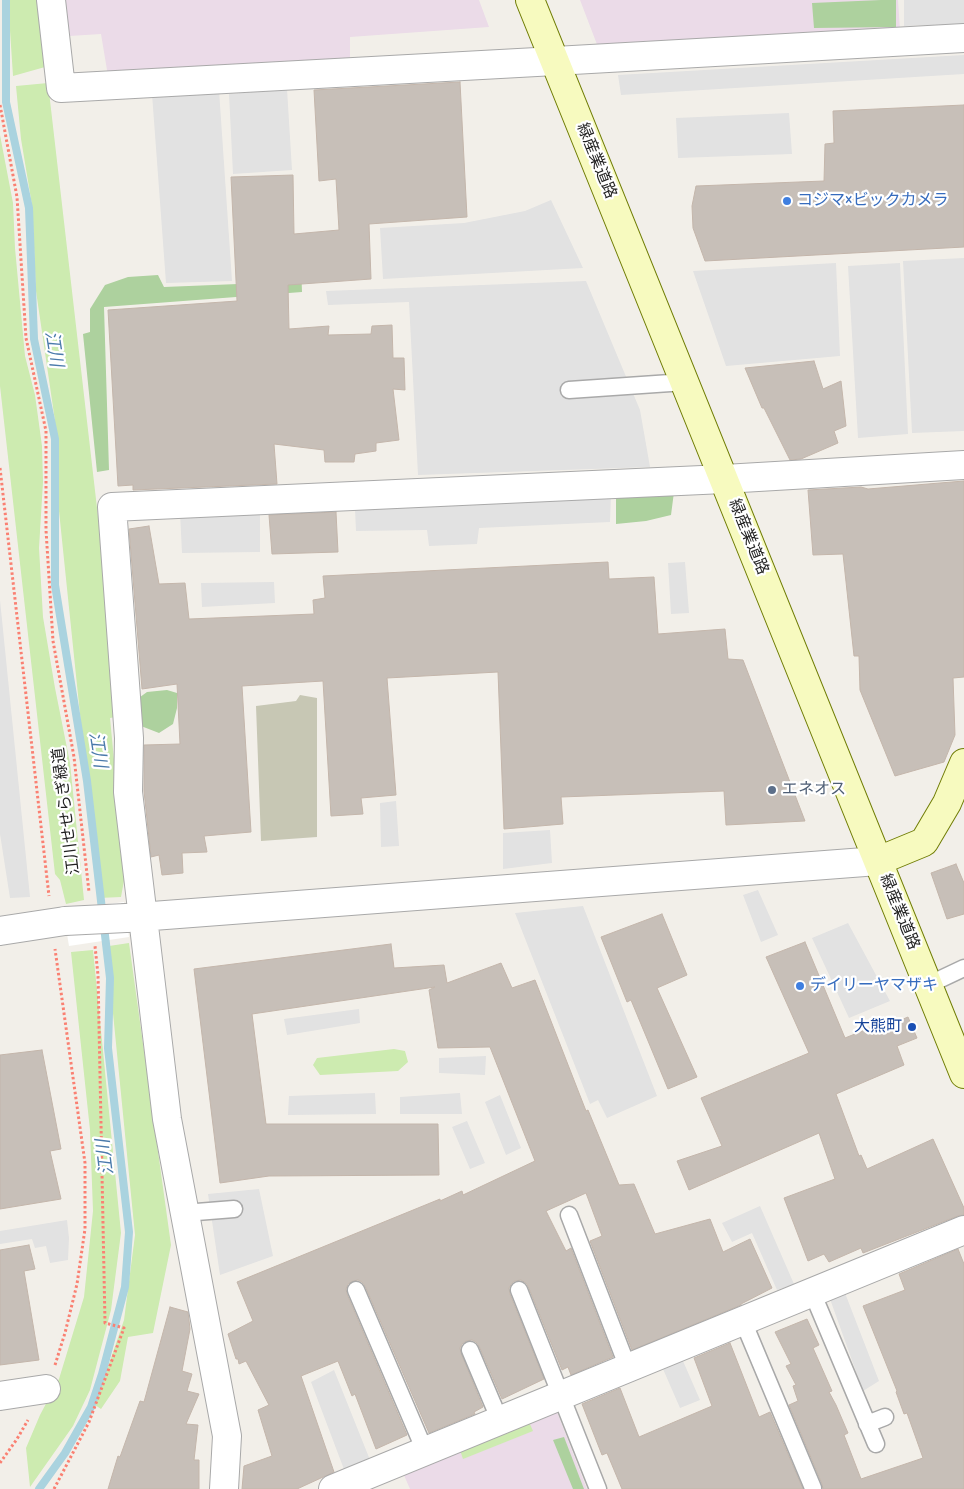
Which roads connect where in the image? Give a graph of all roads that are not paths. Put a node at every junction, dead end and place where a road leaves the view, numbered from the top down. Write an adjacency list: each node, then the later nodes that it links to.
1 (51, 0): 4 (street)
2 (530, 0): 4 (main road, 緑産業道路)
3 (964, 38): 4 (street)
4 (555, 62): 5 (main road, 緑産業道路)
5 (685, 382): 6 (lane); 8 (main road, 緑産業道路)
6 (569, 390)
7 (964, 465): 8 (street)
8 (724, 479): 10 (main road, 緑産業道路); 11 (street)
9 (964, 763): 10 (main road)
10 (878, 861): 11 (street); 14 (main road, 緑産業道路)
11 (135, 918): 12 (street, bridge); 17 (street)
12 (0, 931)
13 (964, 968): 14 (lane)
14 (928, 985): 15 (main road, 緑産業道路)
15 (964, 1074)
16 (234, 1210): 17 (lane)
17 (184, 1213): 35 (street)
18 (569, 1215): 25 (lane)
19 (964, 1230): 22 (street)
20 (356, 1290): 33 (lane)
21 (518, 1290): 28 (lane)
22 (812, 1292): 23 (street); 31 (lane)
23 (743, 1320): 25 (street); 34 (lane)
24 (470, 1350): 30 (lane)
25 (628, 1368): 28 (street)
26 (46, 1389): 27 (street)
27 (0, 1396)
28 (560, 1396): 30 (street); 37 (lane)
29 (885, 1417): 31 (lane)
30 (500, 1421): 33 (street)
31 (867, 1424): 32 (lane)
32 (876, 1444)
33 (426, 1451): 36 (street)
34 (813, 1488)
35 (224, 1489)
36 (333, 1489)
37 (598, 1489)

